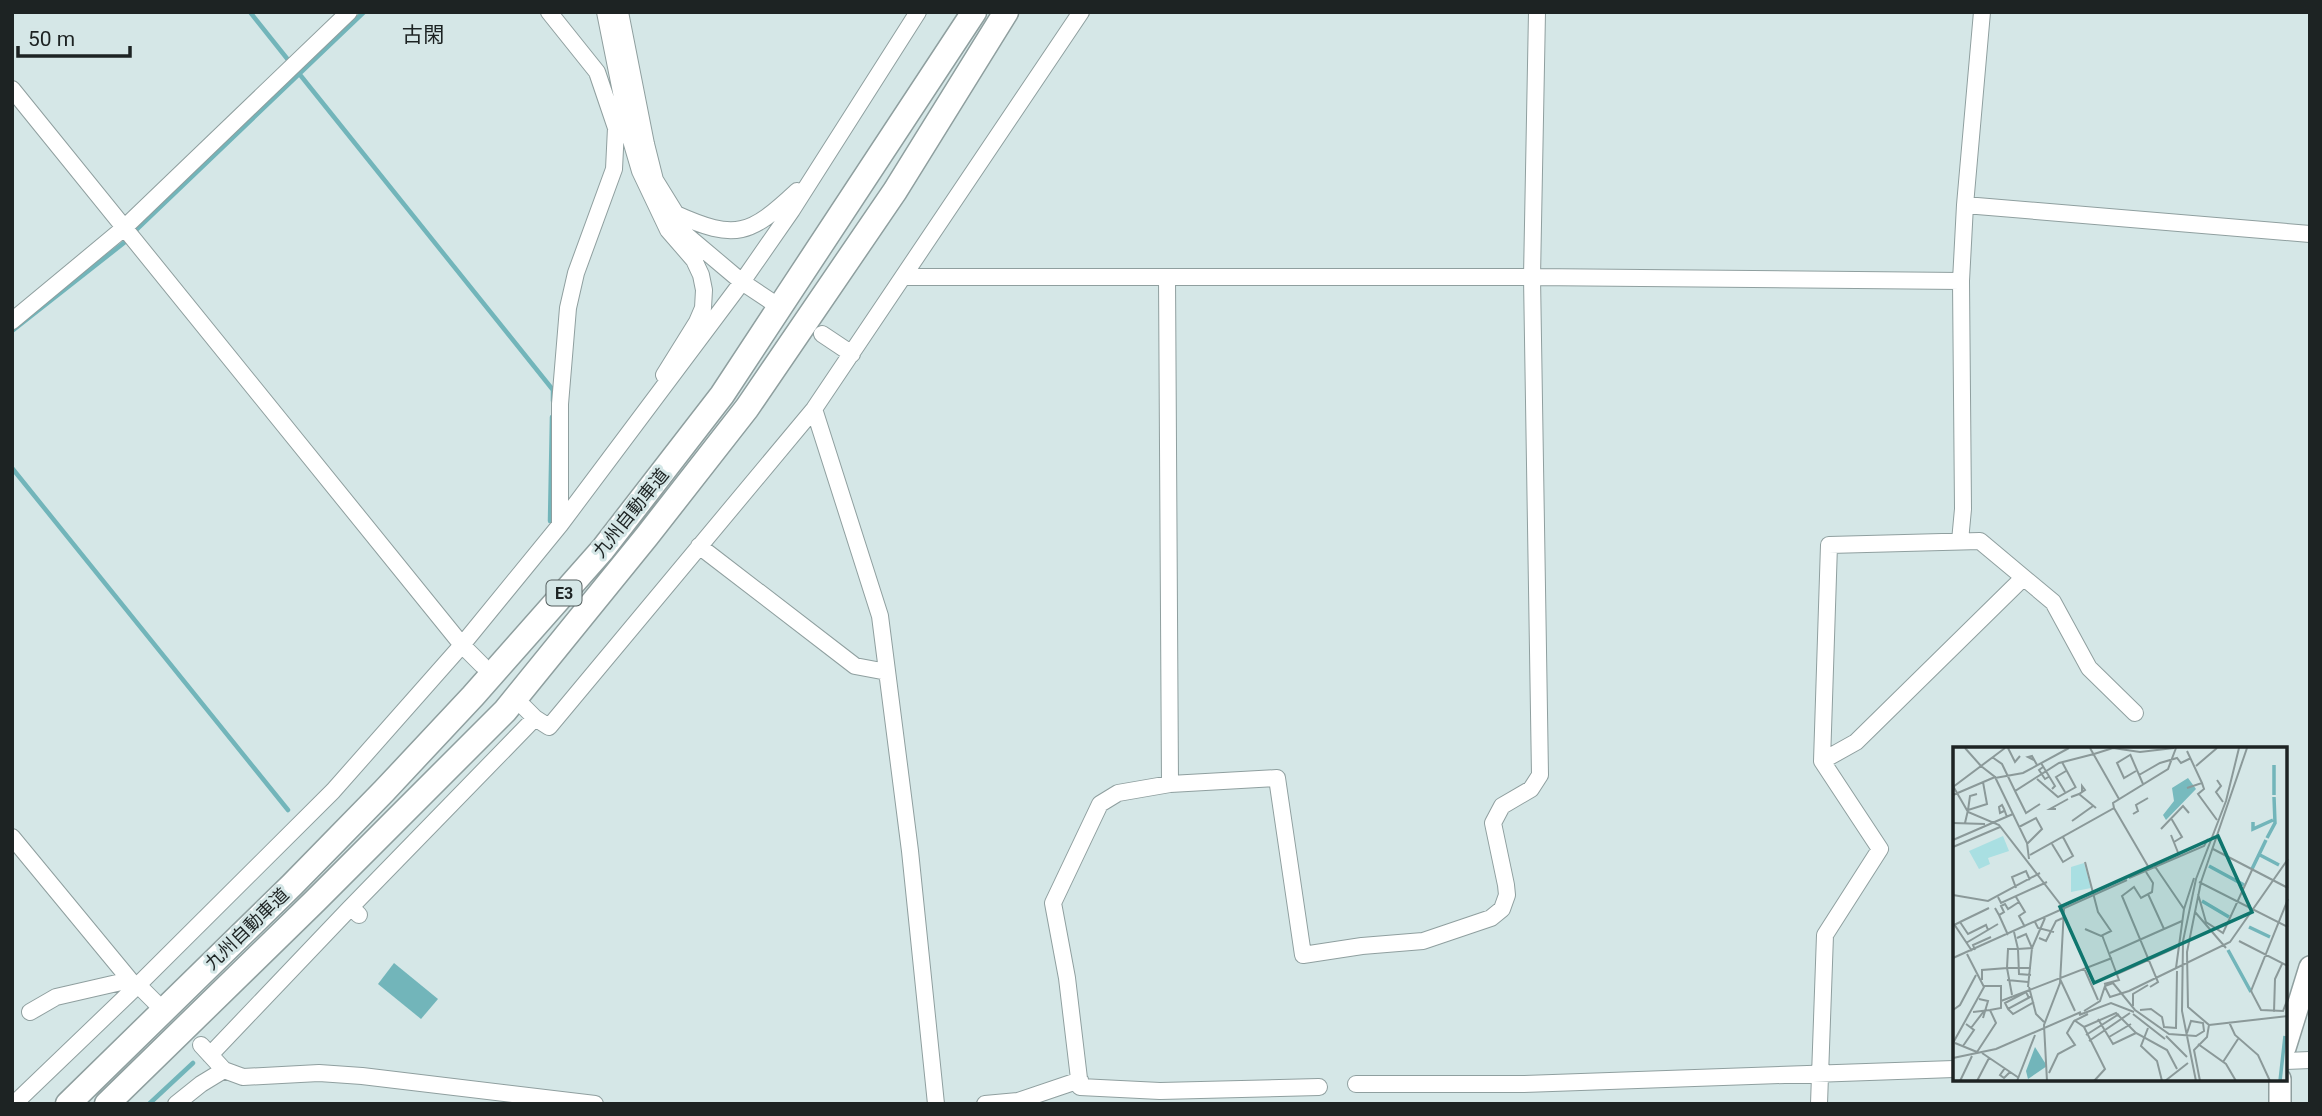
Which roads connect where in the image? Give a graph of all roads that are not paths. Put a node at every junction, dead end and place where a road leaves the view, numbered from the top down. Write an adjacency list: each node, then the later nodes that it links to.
1 (349, 12): 16 (street)
2 (549, 12): 29 (street)
3 (605, 12): 14 (street)
4 (620, 12): 15 (street)
5 (918, 12): 12 (street)
6 (974, 12): 58 (highway, 九州自動車道 / E3)
7 (1006, 12): 59 (highway, 九州自動車道 / E3)
8 (1081, 12): 18 (street)
9 (1537, 12): 20 (street)
10 (1982, 12): 13 (street)
11 (12, 89): 16 (street)
12 (815, 174): 15 (street); 22 (street)
13 (1965, 205): 17 (street); 21 (street)
14 (659, 213): 15 (street); 28 (street)
15 (677, 221): 22 (street)
16 (124, 228): 24 (street); 33 (street)
17 (2310, 234)
18 (903, 276): 19 (street); 26 (street)
19 (1167, 277): 20 (street); 38 (street)
20 (1532, 277): 21 (street); 38 (street)
21 (1961, 281): 30 (street)
22 (742, 282): 23 (street); 28 (street)
23 (772, 302)
24 (12, 321)
25 (822, 334): 26 (street)
26 (852, 354): 27 (street)
27 (814, 409): 31 (street); 35 (street)
28 (642, 417): 29 (street)
29 (560, 525): 33 (street)
30 (1960, 541): 32 (street); 37 (street)
31 (699, 546): 35 (street); 48 (street)
32 (2023, 578): 36 (street); 37 (street)
33 (462, 645): 34 (street); 41 (street)
34 (482, 665)
35 (887, 672): 62 (street)
36 (2134, 713)
37 (1822, 761): 49 (street)
38 (1170, 785): 50 (street)
39 (12, 837): 41 (street)
40 (2310, 967): 44 (main road)
41 (133, 985): 42 (street); 43 (street); 57 (street)
42 (155, 1002)
43 (30, 1012)
44 (2287, 1042)
45 (2310, 1060): 46 (street)
46 (2287, 1061)
47 (1953, 1069): 49 (street)
48 (225, 1070): 55 (street); 60 (street)
49 (1819, 1073): 52 (street); 64 (street)
50 (1080, 1080): 54 (street); 56 (street)
51 (2280, 1081): 65 (main road)
52 (1356, 1084)
53 (1319, 1087): 54 (street)
54 (1155, 1097)
55 (578, 1102): 61 (street)
56 (1018, 1102): 63 (street)
57 (14, 1104)
58 (68, 1104)
59 (107, 1104)
60 (176, 1104)
61 (595, 1104)
62 (936, 1104)
63 (985, 1104)
64 (1819, 1104)
65 (2280, 1104)

